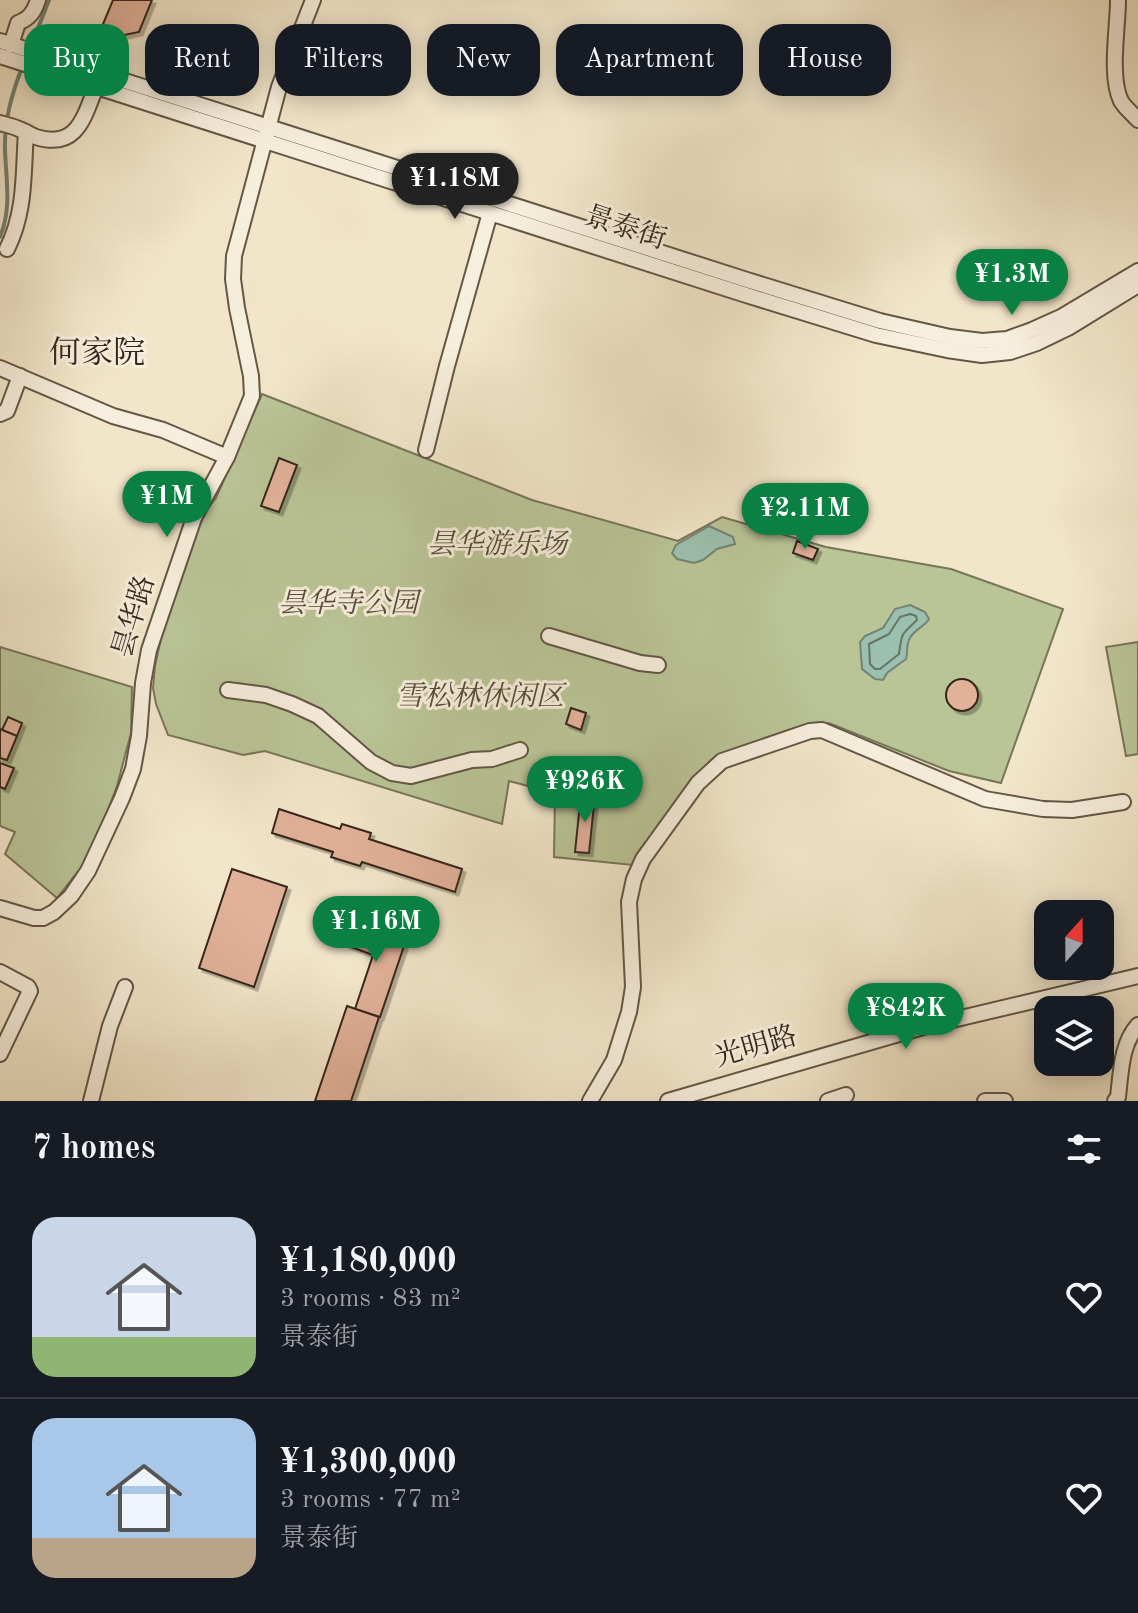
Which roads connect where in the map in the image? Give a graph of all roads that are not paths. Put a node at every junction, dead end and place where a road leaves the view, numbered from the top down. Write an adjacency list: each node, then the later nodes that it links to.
1 (38, 0): 4 (street)
2 (313, 0): 11 (street, 昙华路)
3 (1118, 0): 8 (street)
4 (8, 50)
5 (129, 90): 11 (street, 景泰街)
6 (92, 96): 10 (street)
7 (129, 96): 11 (street, 景泰街)
8 (1138, 120)
9 (0, 123): 10 (street)
10 (22, 130): 13 (street)
11 (267, 134): 12 (street, 景泰街); 14 (street, 景泰街); 20 (street, 昙华路)
12 (490, 213): 15 (street, 景泰街); 19 (street)
13 (7, 249)
14 (1138, 271)
15 (1138, 285)
16 (0, 368): 17 (street)
17 (20, 376): 18 (street); 20 (street)
18 (0, 414)
19 (426, 450)
20 (227, 457): 26 (street, 昙华路)
21 (549, 636): 22 (street)
22 (658, 665)
23 (228, 690): 24 (street)
24 (520, 750)
25 (1123, 802): 34 (street)
26 (0, 908)
27 (0, 972): 31 (street)
28 (1138, 976): 35 (street, 光明路)
29 (125, 987): 33 (street)
30 (1138, 1025): 39 (street)
31 (0, 1054)
32 (846, 1095): 36 (street)
33 (91, 1101)
34 (590, 1101)
35 (668, 1101)
36 (828, 1101)
37 (985, 1101): 38 (street)
38 (1005, 1101)
39 (1115, 1101)

